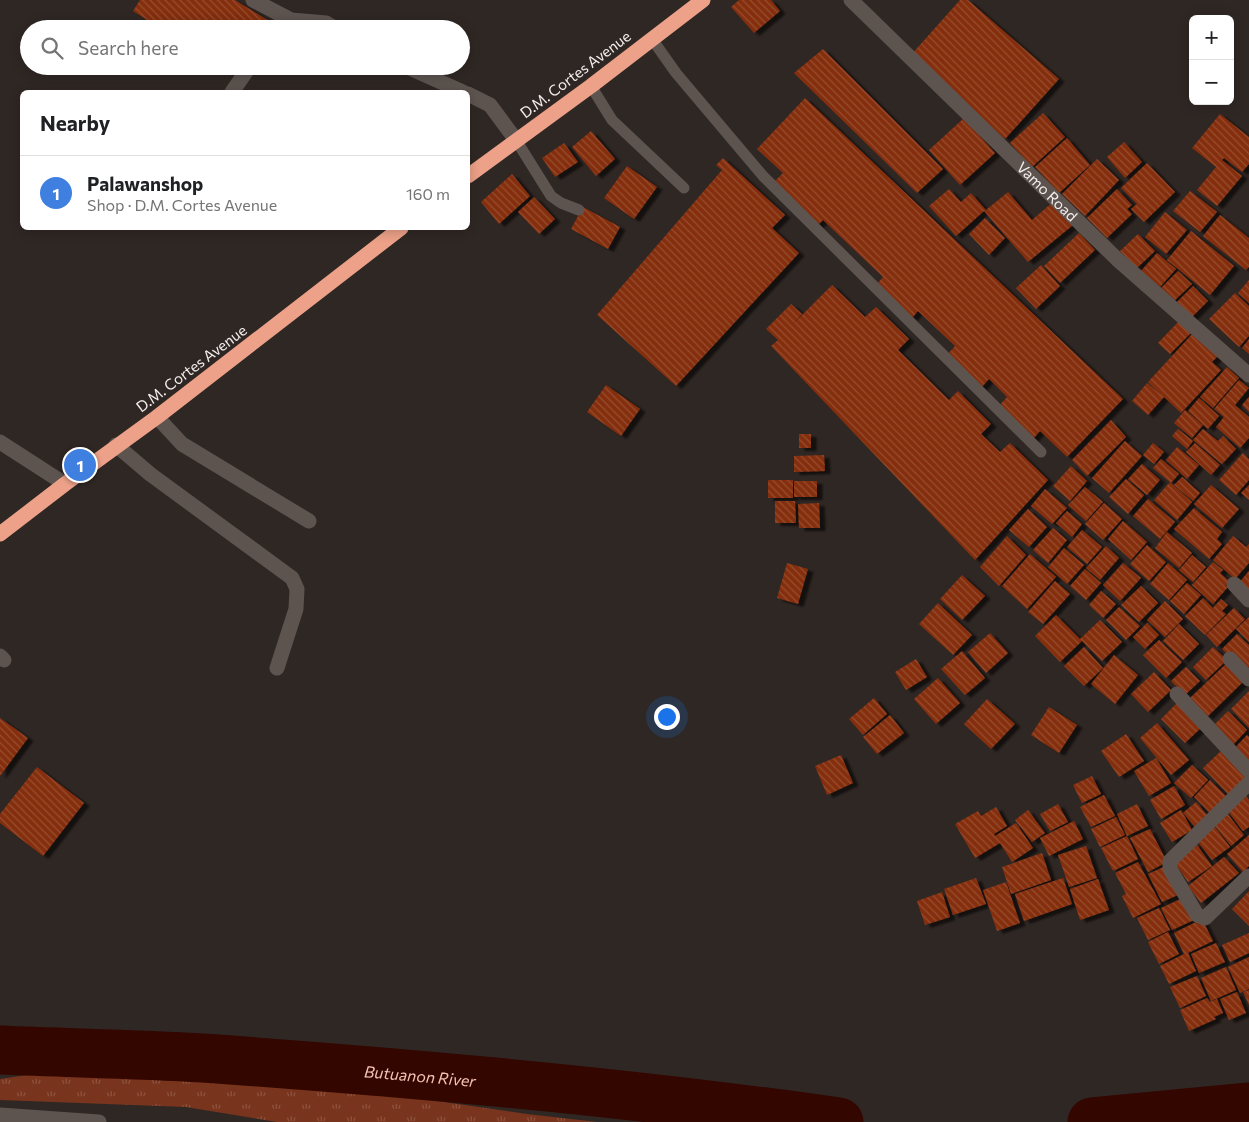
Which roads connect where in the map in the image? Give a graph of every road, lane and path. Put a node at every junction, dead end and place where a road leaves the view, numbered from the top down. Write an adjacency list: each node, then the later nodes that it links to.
1 (253, 0): 4 (street)
2 (703, 0): 5 (highway, D.M. Cortes Avenue)
3 (850, 0): 17 (street, Vamo Road)
4 (281, 20)
5 (652, 38): 8 (highway, D.M. Cortes Avenue); 21 (lane)
6 (244, 75): 9 (street)
7 (425, 75): 10 (street)
8 (591, 86): 12 (highway, D.M. Cortes Avenue); 14 (lane)
9 (233, 90)
10 (459, 90)
11 (470, 95): 12 (street)
12 (516, 140): 13 (highway, D.M. Cortes Avenue); 15 (lane)
13 (470, 174)
14 (684, 188)
15 (579, 210)
16 (398, 230): 18 (highway, D.M. Cortes Avenue)
17 (1249, 375)
18 (157, 416): 20 (highway, D.M. Cortes Avenue); 23 (street)
19 (0, 442): 22 (street)
20 (116, 445): 22 (highway, D.M. Cortes Avenue); 28 (street)
21 (1041, 452)
22 (65, 484): 24 (highway, D.M. Cortes Avenue)
23 (309, 521)
24 (0, 534)
25 (1234, 584): 26 (street)
26 (1249, 600)
27 (1230, 660): 29 (street)
28 (277, 668)
29 (1249, 679)
30 (1177, 694): 31 (street)
31 (1249, 771)
32 (1249, 783): 33 (street)
33 (1249, 876)
34 (0, 1115): 35 (street)
35 (99, 1122)

